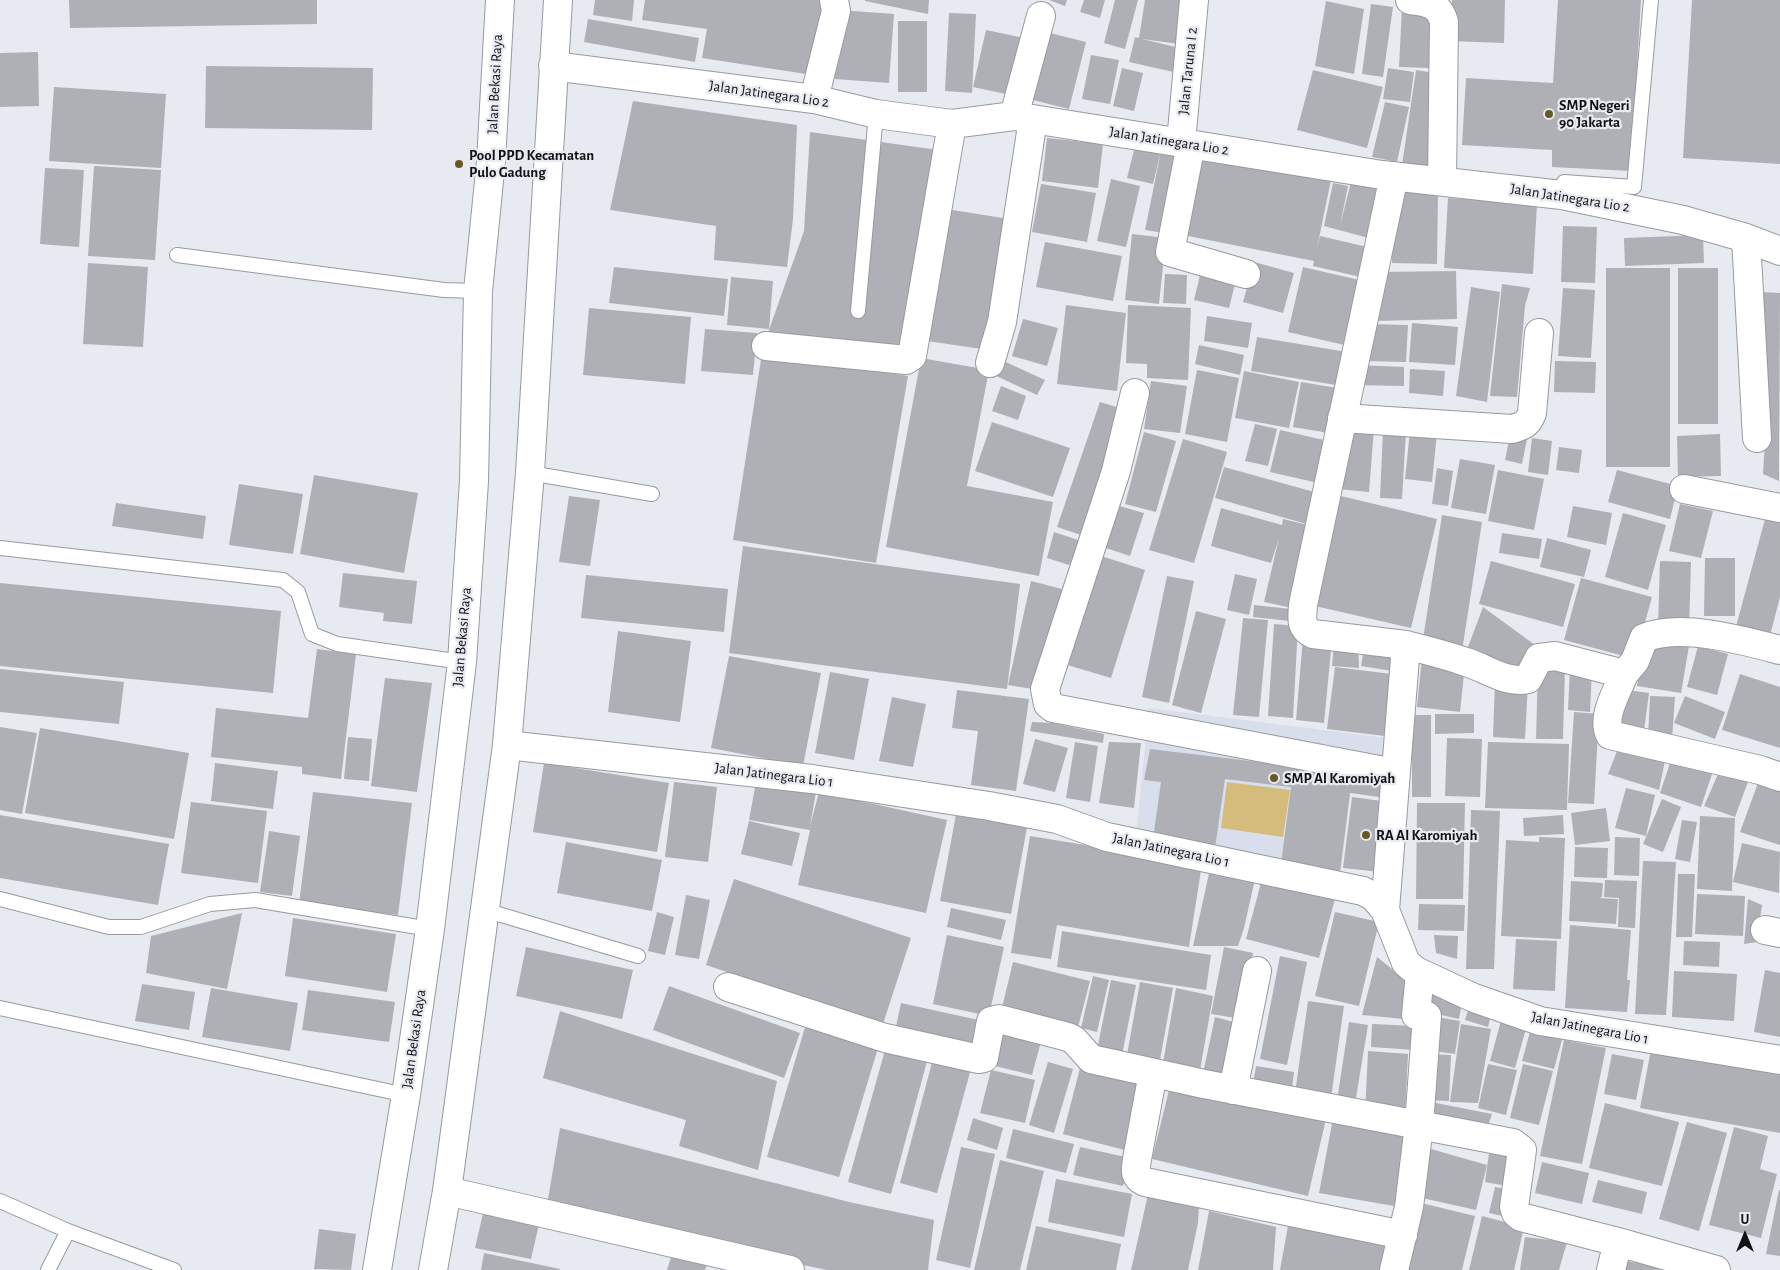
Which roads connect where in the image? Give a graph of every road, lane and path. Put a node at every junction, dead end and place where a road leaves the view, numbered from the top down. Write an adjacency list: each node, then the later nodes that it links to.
1 (500, 0): 21 (street, Jalan Bekasi Raya)
2 (558, 0): 8 (street)
3 (834, 0): 9 (street)
4 (1194, 0): 13 (street, Jalan Taruna I 2)
5 (1410, 0): 15 (street)
6 (1651, 0): 16 (lane)
7 (1041, 16): 11 (street)
8 (553, 66): 9 (street, Jalan Jatinegara Lio 2); 29 (street)
9 (814, 99): 10 (street, Jalan Jatinegara Lio 2)
10 (876, 114): 12 (street, Jalan Jatinegara Lio 2); 22 (lane)
11 (1023, 118): 12 (street, Jalan Jatinegara Lio 2); 13 (street, Jalan Jatinegara Lio 2); 25 (street)
12 (952, 124): 24 (street)
13 (1186, 143): 14 (street, Jalan Jatinegara Lio 2); 20 (street, Jalan Taruna I 2)
14 (1394, 176): 15 (street, Jalan Jatinegara Lio 2); 27 (street)
15 (1442, 181): 16 (street, Jalan Jatinegara Lio 2)
16 (1562, 194): 17 (street, Jalan Jatinegara Lio 2)
17 (1746, 238): 18 (street, Jalan Jatinegara Lio 2); 28 (street)
18 (1780, 251)
19 (176, 255): 21 (lane)
20 (1246, 274)
21 (478, 291): 36 (street, Jalan Bekasi Raya)
22 (858, 311)
23 (1539, 333): 27 (street)
24 (766, 346)
25 (990, 363)
26 (1135, 393): 39 (street)
27 (1342, 418): 34 (street)
28 (1757, 438)
29 (530, 473): 31 (lane); 38 (street)
30 (1684, 489): 32 (street)
31 (652, 494)
32 (1780, 508)
33 (0, 548): 36 (lane)
34 (1406, 645): 37 (street); 39 (street)
35 (1780, 650): 37 (street)
36 (462, 662): 44 (street, Jalan Bekasi Raya)
37 (1624, 674): 40 (street)
38 (507, 745): 42 (street); 43 (street, Jalan Jatinegara Lio 1)
39 (1396, 773): 43 (street)
40 (1780, 777)
41 (0, 899): 44 (lane)
42 (485, 910): 45 (lane); 55 (street)
43 (1385, 910): 47 (street, Jalan Jatinegara Lio 1)
44 (430, 929): 53 (street, Jalan Bekasi Raya)
45 (638, 956)
46 (1257, 972): 52 (street)
47 (1420, 973): 50 (street, Jalan Jatinegara Lio 1); 54 (street)
48 (728, 987): 51 (street)
49 (0, 1008): 53 (lane)
50 (1780, 1060)
51 (1153, 1073): 52 (street); 58 (street)
52 (1233, 1090): 54 (street)
53 (406, 1095): 62 (street, Jalan Bekasi Raya)
54 (1418, 1125): 58 (street); 59 (street)
55 (447, 1191): 63 (street); 64 (street)
56 (0, 1201): 57 (lane)
57 (68, 1231): 60 (lane); 61 (lane)
58 (1403, 1235): 65 (street)
59 (1618, 1242): 66 (street); 67 (street)
60 (48, 1270)
61 (174, 1270)
62 (377, 1270)
63 (434, 1270)
64 (790, 1270)
65 (1394, 1270)
66 (1611, 1270)
67 (1716, 1270)

